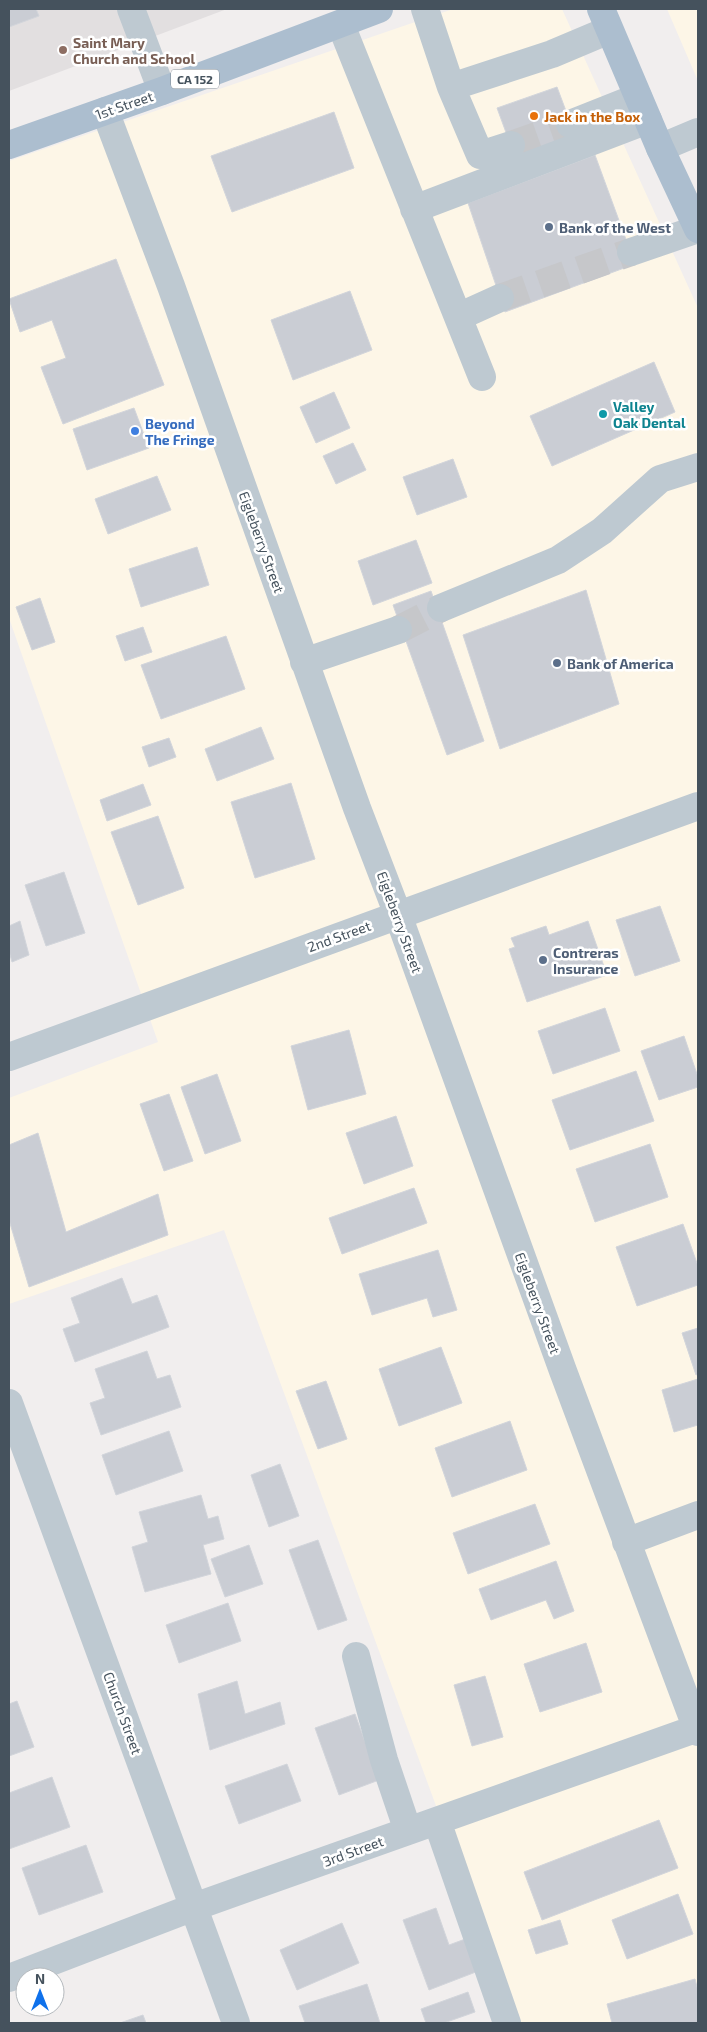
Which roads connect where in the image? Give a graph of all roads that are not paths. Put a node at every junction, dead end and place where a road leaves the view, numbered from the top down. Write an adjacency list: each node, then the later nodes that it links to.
1 (131, 9): 7 (street)
2 (379, 9): 5 (main road, 1st Street / CA 152)
3 (425, 9): 6 (street)
4 (605, 19): 6 (street); 8 (main road)
5 (341, 25): 7 (main road, 1st Street / CA 152); 15 (street)
6 (451, 87): 12 (street)
7 (162, 92): 9 (main road, 1st Street / CA 152)
8 (643, 108): 10 (street); 14 (main road); 15 (street)
9 (105, 112): 13 (main road, 1st Street / CA 152); 24 (street, Eigleberry Street)
10 (570, 124)
11 (698, 132): 14 (street)
12 (511, 144)
13 (9, 145)
14 (660, 148): 16 (main road)
15 (414, 209): 19 (street)
16 (698, 229): 17 (street)
17 (631, 252)
18 (500, 298): 19 (street)
19 (458, 317): 20 (street)
20 (482, 377)
21 (698, 467): 22 (street)
22 (441, 608)
23 (398, 630): 24 (street)
24 (304, 662): 26 (street, Eigleberry Street)
25 (698, 806): 26 (street, 2nd Street)
26 (398, 915): 27 (street, 2nd Street); 30 (street, Eigleberry Street)
27 (9, 1057)
28 (9, 1403): 35 (street, Church Street)
29 (698, 1515): 30 (street)
30 (626, 1542): 32 (street, Eigleberry Street)
31 (356, 1656): 34 (street)
32 (698, 1729): 33 (street, 3rd Street)
33 (437, 1821): 34 (street, 3rd Street); 38 (street)
34 (408, 1831): 35 (street, 3rd Street)
35 (194, 1907): 36 (street, 3rd Street); 37 (street, Church Street)
36 (9, 1978)
37 (236, 2023)
38 (507, 2023)

